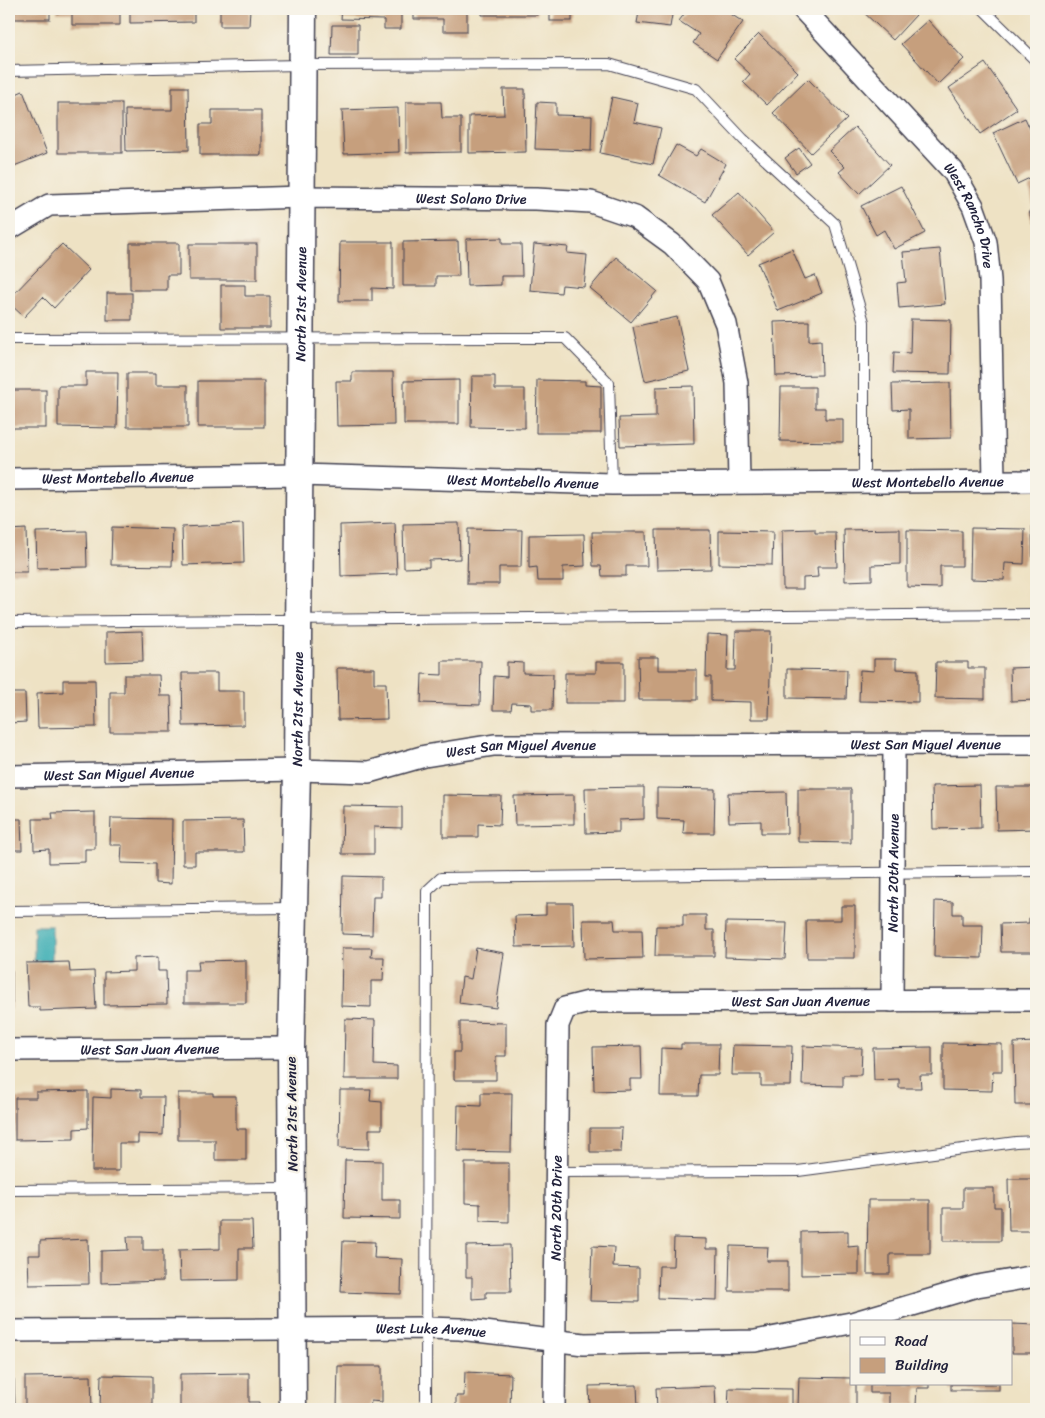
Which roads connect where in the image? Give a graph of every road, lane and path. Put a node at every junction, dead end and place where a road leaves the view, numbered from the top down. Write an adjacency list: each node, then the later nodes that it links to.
1 (303, 9): 5 (street, North 21st Avenue)
2 (803, 9): 13 (street, West Rancho Drive)
3 (983, 9): 4 (lane)
4 (1036, 61)
5 (302, 65): 6 (lane); 7 (street, North 21st Avenue); 16 (lane)
6 (9, 71)
7 (301, 198): 8 (street, West Solano Drive); 10 (street, North 21st Avenue); 15 (street, West Solano Drive)
8 (9, 229)
9 (9, 339): 10 (lane)
10 (302, 339): 11 (street, North 21st Avenue); 17 (lane)
11 (298, 475): 12 (street, West Montebello Avenue); 17 (street, West Montebello Avenue); 19 (street, North 21st Avenue)
12 (9, 479)
13 (994, 481): 14 (street, West Montebello Avenue); 16 (street, West Montebello Avenue)
14 (1036, 481)
15 (739, 482): 16 (street, West Montebello Avenue); 17 (street, West Montebello Avenue)
16 (864, 482)
17 (612, 484)
18 (1036, 614): 19 (lane)
19 (297, 618): 20 (lane); 23 (street, North 21st Avenue)
20 (9, 622)
21 (1036, 744): 22 (street, West San Miguel Avenue)
22 (894, 745): 23 (street, West San Miguel Avenue); 26 (street, North 20th Avenue)
23 (297, 770): 24 (street, West San Miguel Avenue); 27 (street, North 21st Avenue)
24 (9, 776)
25 (1036, 871): 26 (lane)
26 (893, 872): 30 (street, North 20th Avenue); 41 (lane)
27 (294, 908): 28 (lane); 32 (street, North 21st Avenue)
28 (9, 911)
29 (1036, 1000): 30 (street, West San Juan Avenue)
30 (892, 1001): 31 (street, West San Juan Avenue)
31 (565, 1008): 35 (street, North 20th Drive)
32 (291, 1048): 33 (street, West San Juan Avenue); 36 (street, North 21st Avenue)
33 (9, 1050)
34 (1036, 1141): 35 (lane)
35 (557, 1172): 44 (street, North 20th Drive)
36 (293, 1188): 37 (lane); 42 (street, North 21st Avenue)
37 (9, 1190)
38 (1036, 1276): 39 (street, West Luke Avenue)
39 (860, 1320)
40 (850, 1323): 44 (street, West Luke Avenue)
41 (426, 1328): 42 (street, West Luke Avenue); 44 (street, West Luke Avenue); 46 (lane)
42 (293, 1329): 43 (street, West Luke Avenue); 45 (street, North 21st Avenue)
43 (9, 1331)
44 (554, 1341): 47 (street, North 20th Drive)
45 (293, 1409)
46 (426, 1409)
47 (554, 1409)

